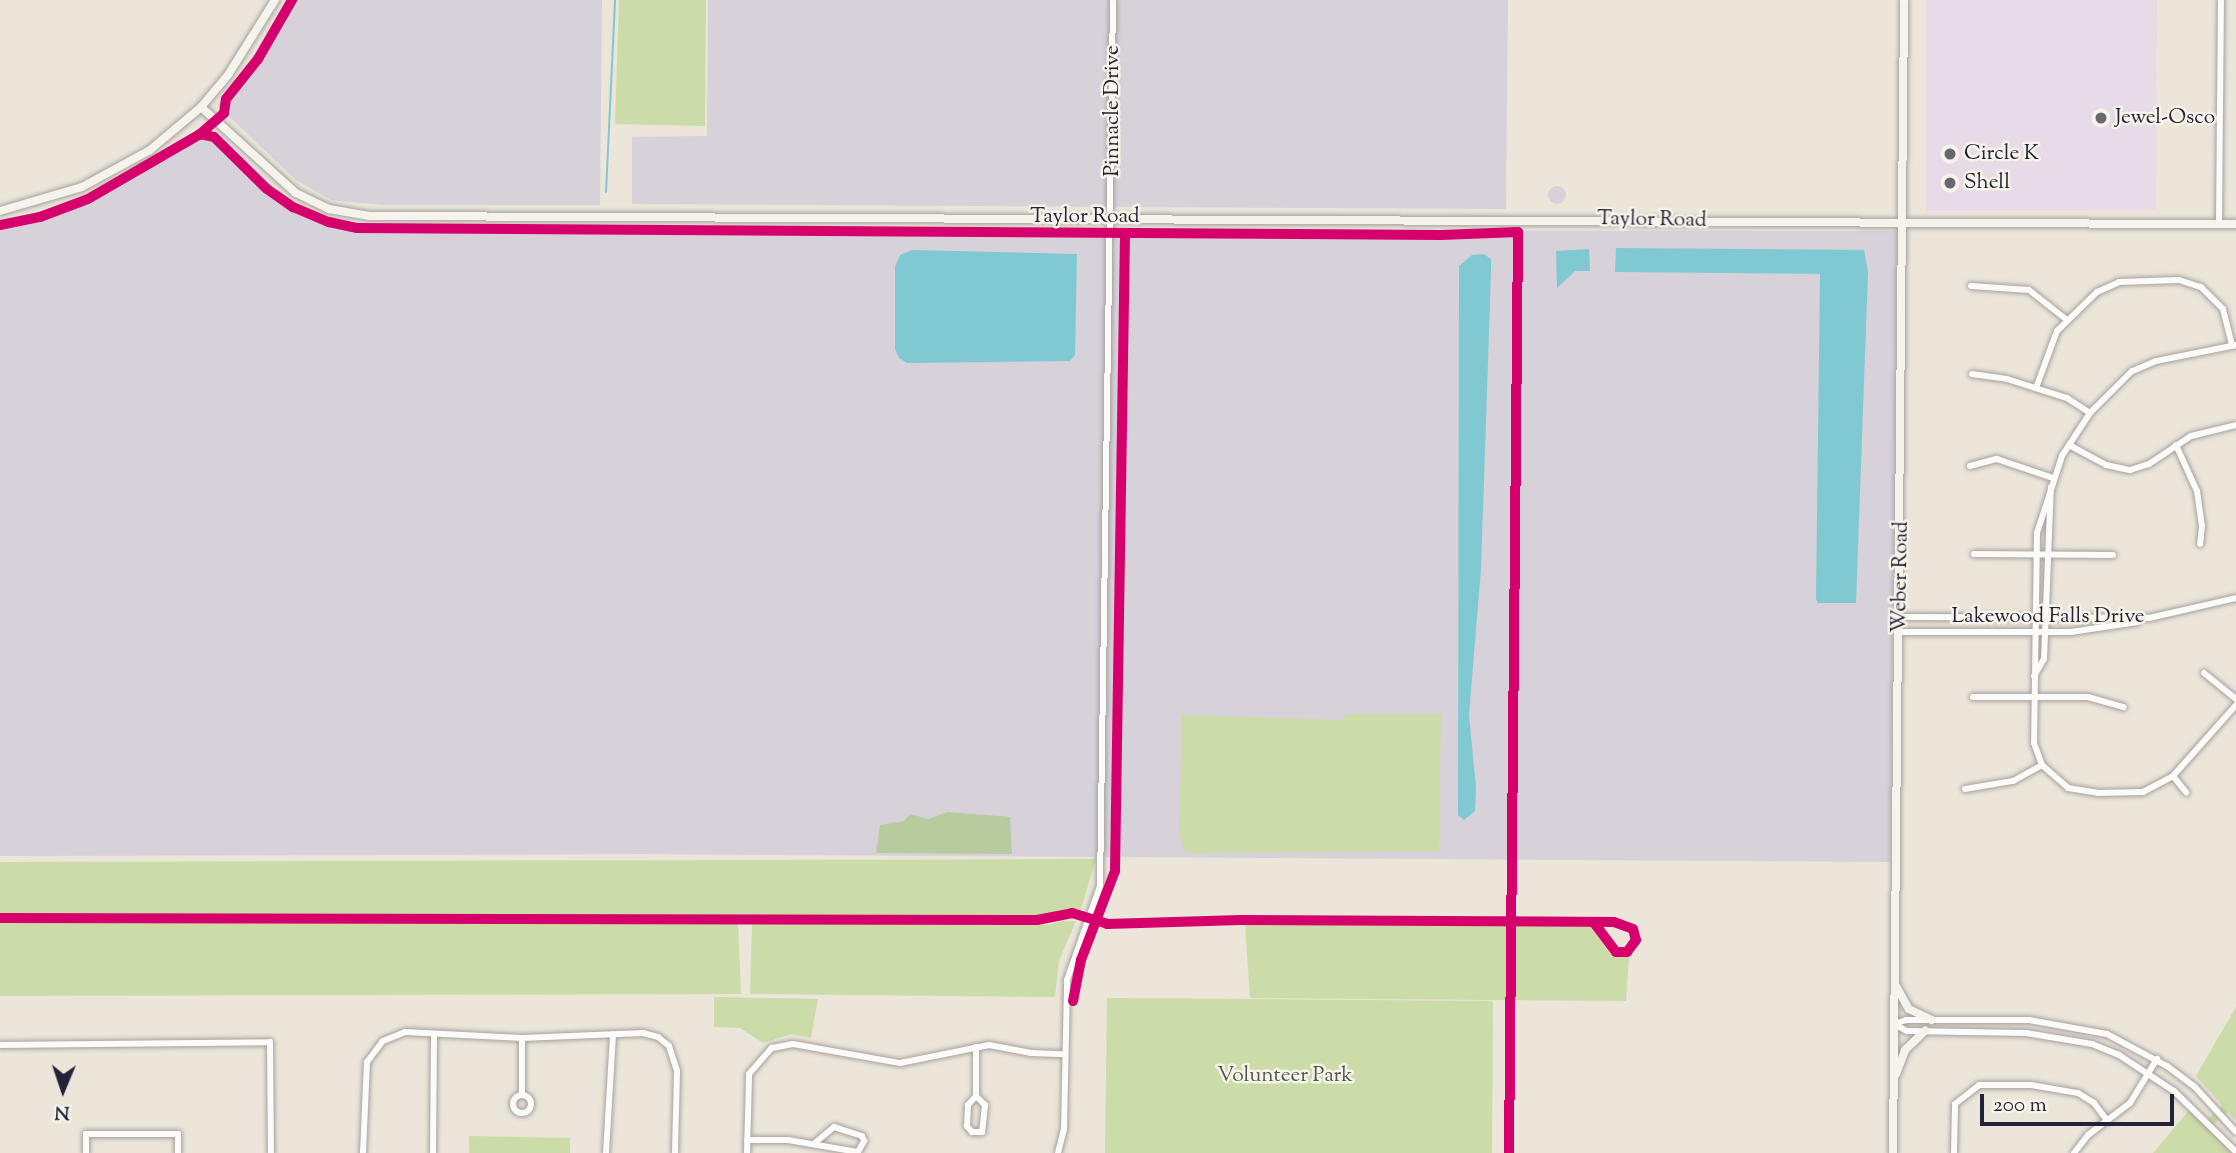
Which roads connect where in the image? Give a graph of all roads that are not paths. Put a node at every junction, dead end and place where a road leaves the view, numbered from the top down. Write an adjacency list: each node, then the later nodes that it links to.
1 (275, 0): 5 (street)
2 (1114, 0): 7 (street, Pinnacle Drive)
3 (1904, 0): 8 (street, Weber Road)
4 (2221, 0): 9 (street)
5 (201, 107): 6 (street); 7 (street, Taylor Road)
6 (0, 211)
7 (1113, 217): 8 (street, Taylor Road); 55 (street, Pinnacle Drive)
8 (1904, 223): 9 (street, Taylor Road); 28 (street, Weber Road)
9 (2220, 224): 10 (street, Taylor Road)
10 (2236, 224)
11 (1971, 286): 12 (street)
12 (2067, 320): 13 (street); 15 (street)
13 (2234, 346): 16 (street)
14 (1972, 374): 15 (street)
15 (2036, 388): 16 (street)
16 (2090, 413): 18 (street)
17 (2236, 425): 19 (street)
18 (2069, 444): 19 (street); 21 (street)
19 (2176, 445): 22 (street)
20 (1970, 466): 21 (street)
21 (2052, 479): 24 (street); 25 (street)
22 (2200, 544)
23 (1974, 554): 24 (street)
24 (2036, 554): 25 (street); 30 (street)
25 (2047, 554): 26 (street); 31 (street)
26 (2113, 555)
27 (2236, 598): 29 (street, Lakewood Falls Drive)
28 (1900, 617): 30 (street, Lakewood Falls Drive); 32 (street, Weber Road)
29 (2149, 618): 31 (street, Lakewood Falls Drive); 33 (street)
30 (2034, 619): 31 (street, Lakewood Falls Drive); 34 (street)
31 (2045, 619): 33 (street)
32 (1900, 632): 34 (street); 46 (street, Weber Road)
33 (2045, 633): 34 (street); 36 (street)
34 (2034, 634): 36 (street)
35 (2204, 673): 39 (street)
36 (2033, 678): 38 (street)
37 (1973, 697): 38 (street)
38 (2034, 697): 41 (street); 42 (street)
39 (2236, 699)
40 (2236, 705): 43 (street)
41 (2124, 707)
42 (2042, 765): 43 (street); 44 (street)
43 (2173, 776): 45 (street)
44 (1965, 789)
45 (2186, 792)
46 (1895, 981): 47 (street); 48 (street, Weber Road)
47 (1932, 1020): 48 (street); 56 (street)
48 (1894, 1024): 49 (street); 58 (street, Weber Road)
49 (1925, 1031): 57 (street); 58 (street)
50 (434, 1034): 52 (street); 68 (street); 69 (street)
51 (612, 1034): 52 (street); 70 (street); 71 (street)
52 (522, 1038): 59 (street)
53 (0, 1045): 67 (street)
54 (976, 1047): 55 (street); 60 (street); 63 (street)
55 (1064, 1054): 73 (street, Pinnacle Drive)
56 (2157, 1059): 57 (street); 62 (street)
57 (2149, 1073): 61 (street); 77 (street)
58 (1893, 1080): 74 (street, Weber Road)
59 (522, 1095)
60 (976, 1096): 60 (street)
61 (2106, 1119): 75 (street); 76 (street)
62 (2236, 1132)
63 (747, 1140): 64 (street); 72 (street)
64 (815, 1143): 64 (street)
65 (86, 1153): 66 (street)
66 (178, 1153)
67 (271, 1153)
68 (363, 1153)
69 (433, 1153)
70 (606, 1153)
71 (675, 1153)
72 (747, 1153)
73 (1058, 1153)
74 (1893, 1153)
75 (1954, 1153)
76 (2074, 1153)
77 (2236, 1153)

